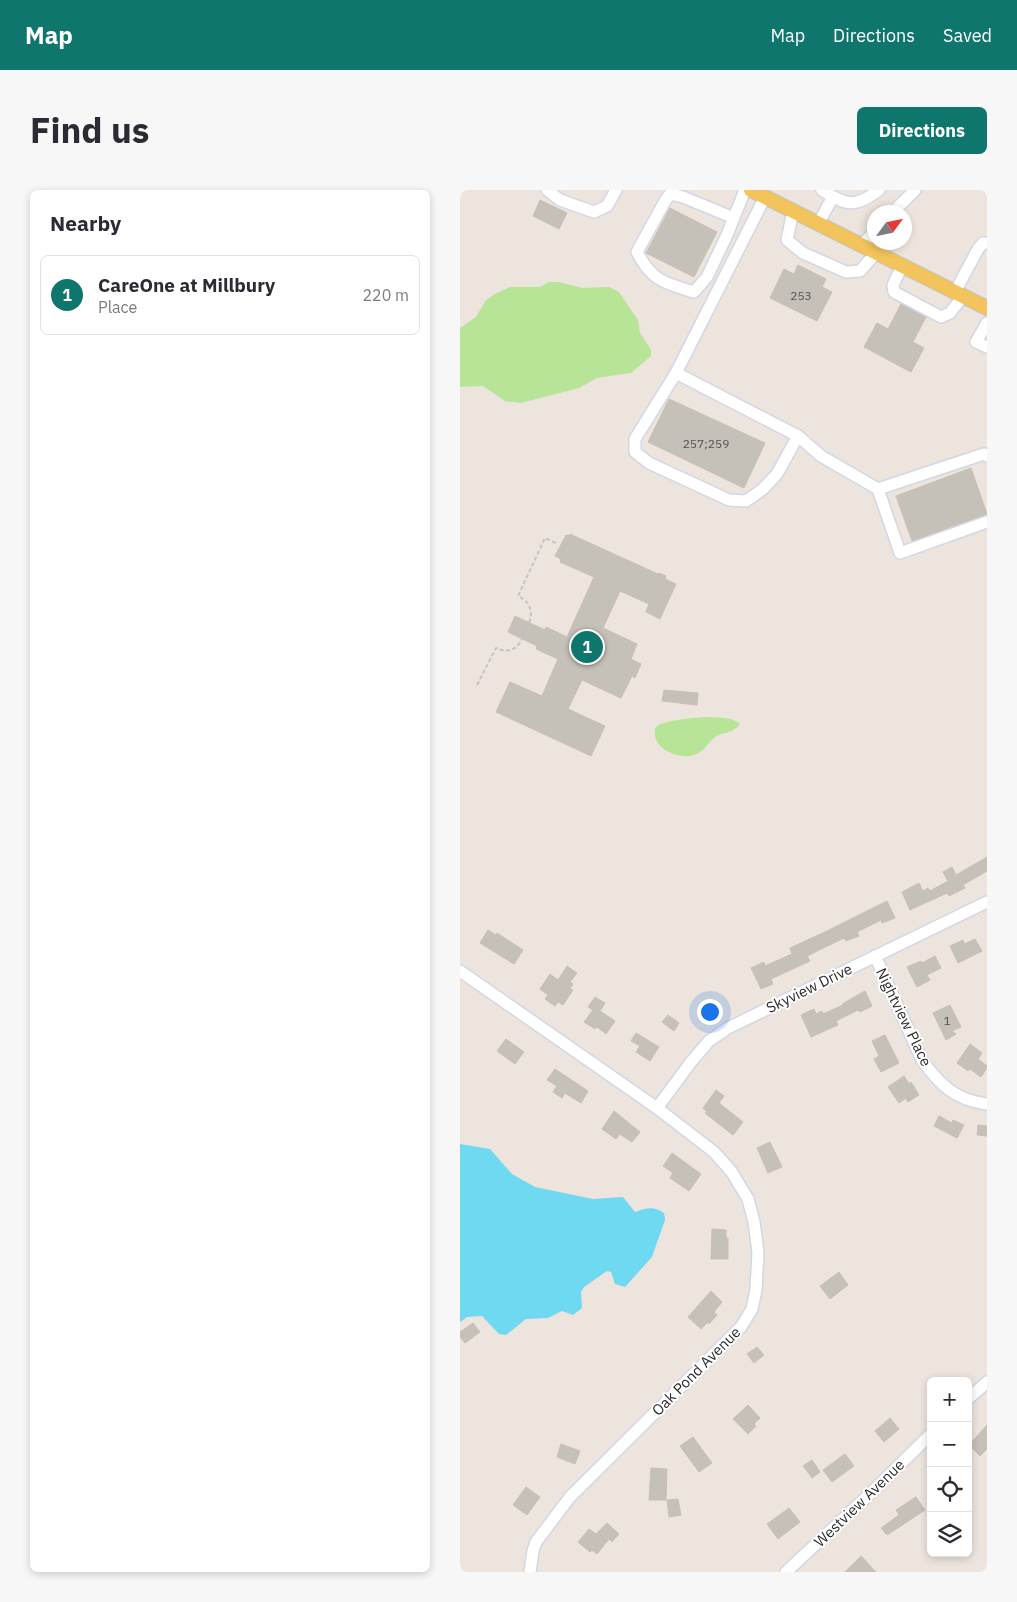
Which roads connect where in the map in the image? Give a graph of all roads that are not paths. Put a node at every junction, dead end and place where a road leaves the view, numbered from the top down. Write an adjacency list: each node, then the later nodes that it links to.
1 (547, 190): 2 (street)
2 (616, 190)
3 (745, 190): 12 (street)
4 (751, 190): 8 (main road)
5 (822, 190): 9 (street)
6 (879, 190): 9 (street)
7 (912, 191): 10 (street)
8 (765, 197): 11 (main road); 23 (street)
9 (833, 197): 13 (street)
10 (899, 205)
11 (793, 211): 13 (main road); 17 (street)
12 (734, 218): 12 (street)
13 (818, 224): 16 (main road)
14 (867, 240): 16 (street)
15 (987, 243): 19 (street)
16 (861, 246): 17 (main road)
17 (876, 253): 18 (main road)
18 (902, 266): 19 (main road); 19 (street)
19 (959, 294): 20 (main road)
20 (987, 308)
21 (987, 323): 22 (street)
22 (987, 347)
23 (676, 373): 24 (street); 24 (street)
24 (798, 436): 26 (street)
25 (987, 456): 26 (street)
26 (878, 489): 27 (street)
27 (987, 522)
28 (987, 902): 29 (street, Skyview Drive)
29 (874, 956): 31 (street, Nightview Place); 32 (street, Skyview Drive)
30 (460, 971): 32 (street, Oak Pond Avenue)
31 (987, 1104)
32 (657, 1108): 36 (street, Oak Pond Avenue)
33 (987, 1382): 34 (street)
34 (972, 1395)
35 (927, 1438): 37 (street, Westview Avenue)
36 (530, 1572)
37 (786, 1572)

